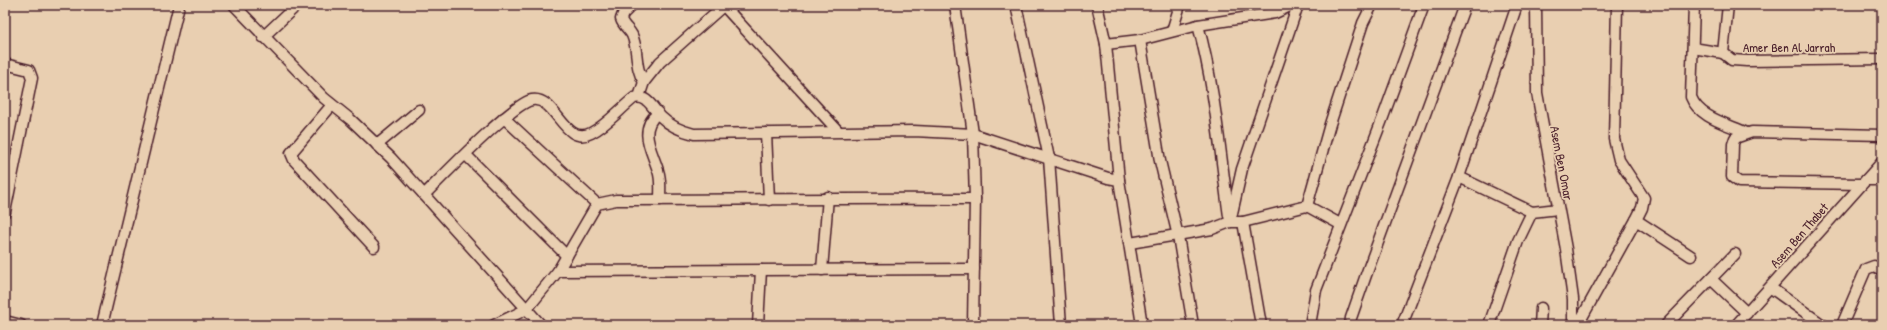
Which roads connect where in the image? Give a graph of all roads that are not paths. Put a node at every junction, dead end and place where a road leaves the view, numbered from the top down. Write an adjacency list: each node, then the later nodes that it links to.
1 (179, 5): 84 (street)
2 (234, 5): 24 (street)
3 (297, 5): 24 (street)
4 (632, 5): 31 (street)
5 (723, 5): 31 (street); 37 (street)
6 (955, 5): 40 (street)
7 (1016, 5): 44 (street)
8 (1098, 5): 26 (street)
9 (1180, 5): 23 (street)
10 (1252, 5): 21 (street)
11 (1292, 5): 21 (street)
12 (1298, 5): 62 (street)
13 (1372, 5): 57 (street)
14 (1424, 5): 64 (street)
15 (1465, 5): 94 (street)
16 (1517, 5): 46 (street)
17 (1536, 5): 58 (street, Asem Ben Omar)
18 (1617, 5): 61 (street)
19 (1694, 5): 27 (street)
20 (1728, 5): 28 (street, Amer Ben Al Jarrah)
21 (1248, 16): 22 (street)
22 (1198, 25): 23 (street); 62 (street)
23 (1172, 31): 25 (street)
24 (264, 37): 33 (street)
25 (1140, 40): 26 (street); 65 (street)
26 (1106, 44): 48 (street)
27 (1693, 48): 28 (street); 39 (street)
28 (1724, 53): 29 (street, Amer Ben Al Jarrah)
29 (1882, 59)
30 (5, 64): 47 (street)
31 (644, 82): 32 (street)
32 (639, 97): 35 (street); 36 (street)
33 (332, 105): 42 (street); 67 (street)
34 (419, 110): 42 (street)
35 (658, 114): 38 (street); 54 (street)
36 (504, 118): 43 (street); 56 (street)
37 (838, 132): 38 (street); 40 (street)
38 (766, 133): 55 (street)
39 (1747, 133): 41 (street); 50 (street)
40 (973, 134): 44 (street); 53 (street)
41 (1882, 136)
42 (377, 145): 51 (street)
43 (466, 155): 51 (street); 69 (street)
44 (1049, 158): 48 (street); 89 (street)
45 (1882, 162): 50 (street, Asem Ben Thabet)
46 (1459, 177): 60 (street); 95 (street)
47 (8, 180): 59 (street)
48 (1119, 180): 66 (street)
49 (1882, 180): 50 (street)
50 (1863, 182): 77 (street, Asem Ben Thabet)
51 (424, 195): 79 (street)
52 (828, 197): 53 (street); 55 (street); 73 (street)
53 (975, 199): 71 (street)
54 (660, 200): 55 (street); 56 (street)
55 (769, 200)
56 (597, 204): 69 (street)
57 (1306, 206): 63 (street); 64 (street)
58 (1558, 209): 60 (street); 82 (street, Asem Ben Omar)
59 (5, 212)
60 (1532, 212): 96 (street)
61 (1636, 220): 70 (street); 82 (street)
62 (1230, 222): 63 (street); 65 (street)
63 (1243, 222): 92 (street)
64 (1340, 224): 93 (street)
65 (1178, 236): 66 (street); 91 (street)
66 (1130, 243): 90 (street)
67 (374, 247)
68 (1735, 254): 76 (street)
69 (567, 256): 75 (street)
70 (1690, 256)
71 (974, 269): 73 (street); 88 (street)
72 (761, 270): 73 (street); 75 (street); 87 (street)
73 (822, 270)
74 (1882, 270): 101 (street)
75 (558, 271): 79 (street)
76 (1711, 279): 80 (street); 98 (street)
77 (1771, 288): 80 (street, Asem Ben Thabet); 100 (street)
78 (1541, 308): 97 (street)
79 (527, 309): 85 (street); 86 (street)
80 (1747, 313): 99 (street, Asem Ben Thabet)
81 (5, 321): 83 (street)
82 (1577, 323)
83 (21, 325)
84 (102, 325)
85 (494, 325)
86 (541, 325)
87 (758, 325)
88 (973, 325)
89 (1061, 325)
90 (1142, 325)
91 (1193, 325)
92 (1261, 325)
93 (1310, 325)
94 (1350, 325)
95 (1402, 325)
96 (1488, 325)
97 (1540, 325)
98 (1666, 325)
99 (1736, 325)
100 (1823, 325)
101 (1842, 325)

